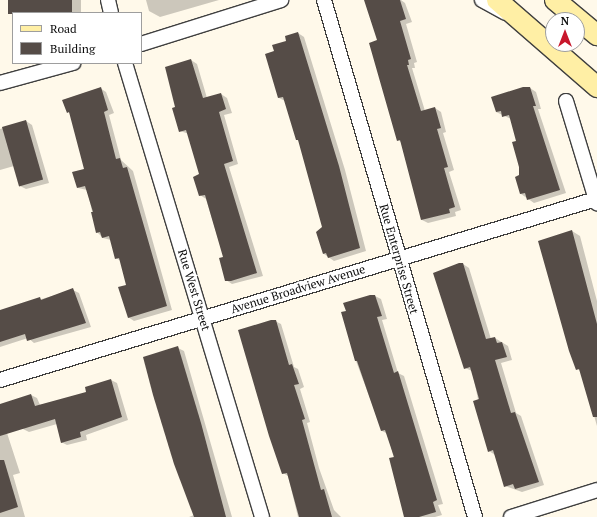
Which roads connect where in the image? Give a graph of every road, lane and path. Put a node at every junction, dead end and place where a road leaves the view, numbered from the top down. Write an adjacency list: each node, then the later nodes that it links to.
1 (108, 0): 7 (street)
2 (281, 0): 10 (street)
3 (324, 0): 17 (street, Rue Enterprise Street)
4 (482, 0): 8 (street)
5 (497, 0): 8 (main road)
6 (555, 0): 9 (main road)
7 (111, 12)
8 (523, 23): 14 (main road)
9 (597, 36)
10 (142, 44)
11 (69, 64): 13 (street)
12 (126, 64): 18 (street, Rue West Street)
13 (0, 83)
14 (597, 87)
15 (566, 101): 16 (street)
16 (596, 202): 17 (street, Avenue Broadview Avenue)
17 (398, 258): 18 (street, Avenue Broadview Avenue); 22 (street, Rue Enterprise Street)
18 (203, 318): 19 (street, Avenue Broadview Avenue); 21 (street, Rue West Street)
19 (0, 380)
20 (597, 490): 23 (street)
21 (262, 517)
22 (474, 517)
23 (512, 517)

